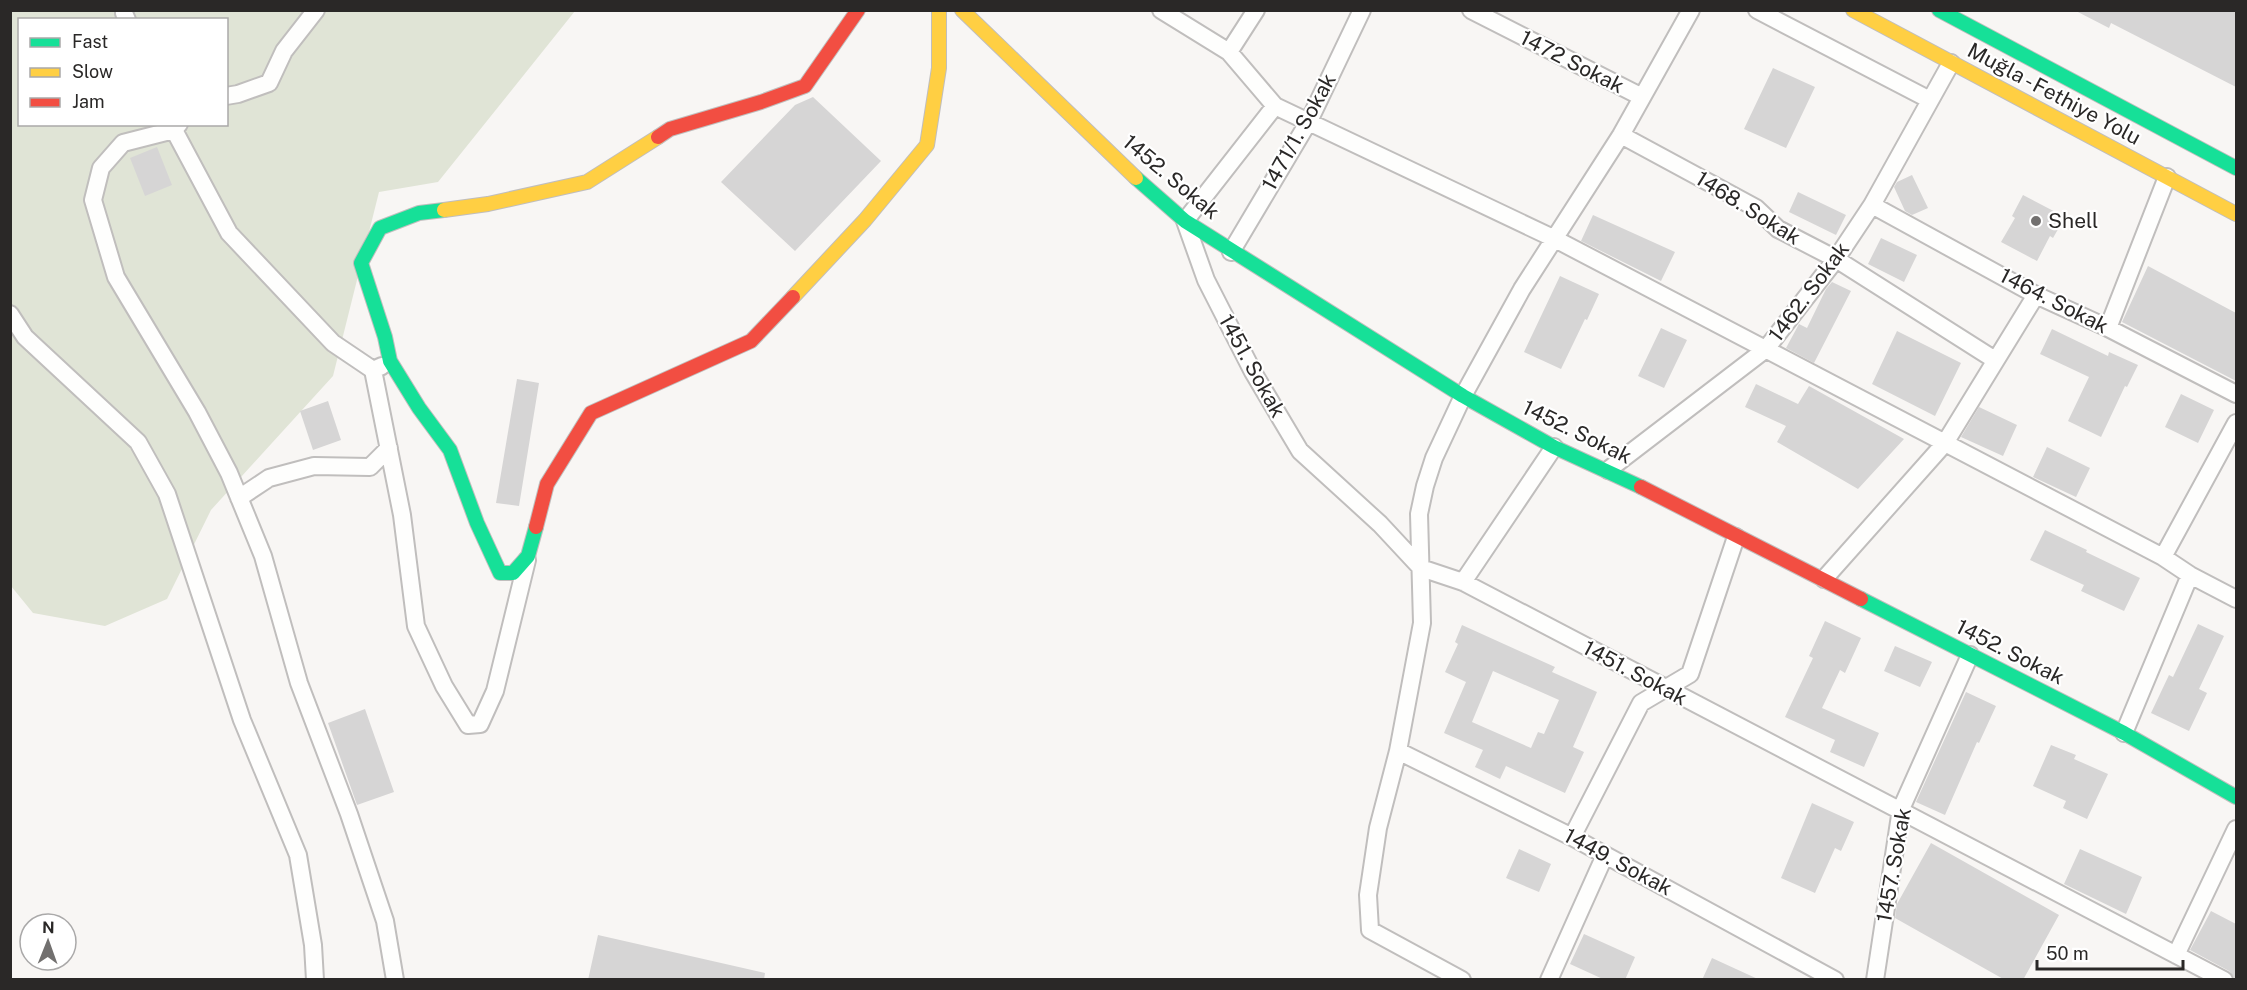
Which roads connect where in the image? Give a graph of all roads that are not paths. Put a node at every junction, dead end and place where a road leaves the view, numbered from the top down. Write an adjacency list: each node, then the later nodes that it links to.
1 (316, 10): 15 (street)
2 (858, 10): 35 (main road)
3 (939, 10): 46 (main road)
4 (962, 10): 26 (main road, 1452. Sokak)
5 (1161, 10): 13 (street)
6 (1256, 10): 13 (street)
7 (1362, 10): 19 (street, 1471/1. Sokak)
8 (1471, 10): 16 (street, 1472 Sokak)
9 (1691, 10): 16 (street)
10 (1757, 10): 17 (street)
11 (1852, 10): 14 (main road, Muğla - Fethiye Yolu)
12 (1946, 12): 22 (main road, Muğla - Fethiye Yolu)
13 (1229, 52): 18 (street)
14 (1951, 63): 17 (street, 1462. Sokak); 23 (main road, Muğla - Fethiye Yolu)
15 (228, 96)
16 (1642, 97): 21 (street)
17 (1930, 100): 24 (street, 1462. Sokak)
18 (1275, 106): 19 (street); 26 (street)
19 (1309, 121): 27 (street); 28 (street, 1471/1. Sokak)
20 (176, 126): 36 (street); 44 (street)
21 (1621, 135): 27 (street); 29 (street, 1468. Sokak)
22 (2236, 168)
23 (2167, 177): 25 (main road, Muğla - Fethiye Yolu); 32 (street)
24 (1872, 206): 29 (street, 1462. Sokak); 30 (street, 1464. Sokak)
25 (2236, 214)
26 (1185, 221): 28 (main road, 1452. Sokak); 48 (street, 1451. Sokak)
27 (1556, 238): 33 (street); 38 (street)
28 (1231, 252): 38 (main road, 1452. Sokak)
29 (1836, 259): 33 (street, 1462. Sokak); 34 (street, 1468. Sokak)
30 (2036, 295): 32 (street, 1464. Sokak); 34 (street)
31 (10, 314): 63 (street)
32 (2108, 328): 37 (street, 1464. Sokak)
33 (1766, 349): 40 (street); 43 (street, 1462. Sokak)
34 (1995, 360): 40 (street)
35 (390, 361): 36 (street); 46 (main road)
36 (373, 370): 42 (street)
37 (2236, 394)
38 (1463, 396): 41 (main road, 1452. Sokak); 48 (street)
39 (2236, 423): 47 (street)
40 (1945, 443): 47 (street); 50 (street)
41 (1554, 447): 43 (main road, 1452. Sokak); 51 (street)
42 (389, 448): 44 (street); 46 (street)
43 (1608, 470): 45 (main road, 1452. Sokak)
44 (239, 498): 64 (street)
45 (1736, 537): 50 (main road, 1452. Sokak); 54 (street)
46 (528, 556)
47 (2163, 557): 49 (street)
48 (1421, 567): 51 (street, 1451. Sokak); 56 (street)
49 (2190, 575): 52 (street); 55 (street)
50 (1824, 579): 53 (main road, 1452. Sokak)
51 (1463, 582): 54 (street, 1451. Sokak)
52 (2236, 599)
53 (1970, 655): 55 (main road, 1452. Sokak); 58 (street, 1457. Sokak)
54 (1666, 690): 58 (street, 1451. Sokak); 60 (street)
55 (2124, 733): 57 (main road, 1452. Sokak)
56 (1398, 751): 60 (street, 1449. Sokak); 65 (street)
57 (2236, 797)
58 (1901, 809): 62 (street, 1451. Sokak); 68 (street, 1457. Sokak)
59 (2236, 829): 62 (street)
60 (1572, 837): 61 (street, 1449. Sokak)
61 (1605, 855): 66 (street); 67 (street, 1449. Sokak)
62 (2176, 955): 69 (street, 1451. Sokak)
63 (315, 980)
64 (395, 980)
65 (1462, 980)
66 (1549, 980)
67 (1835, 980)
68 (1875, 980)
69 (2224, 980)

